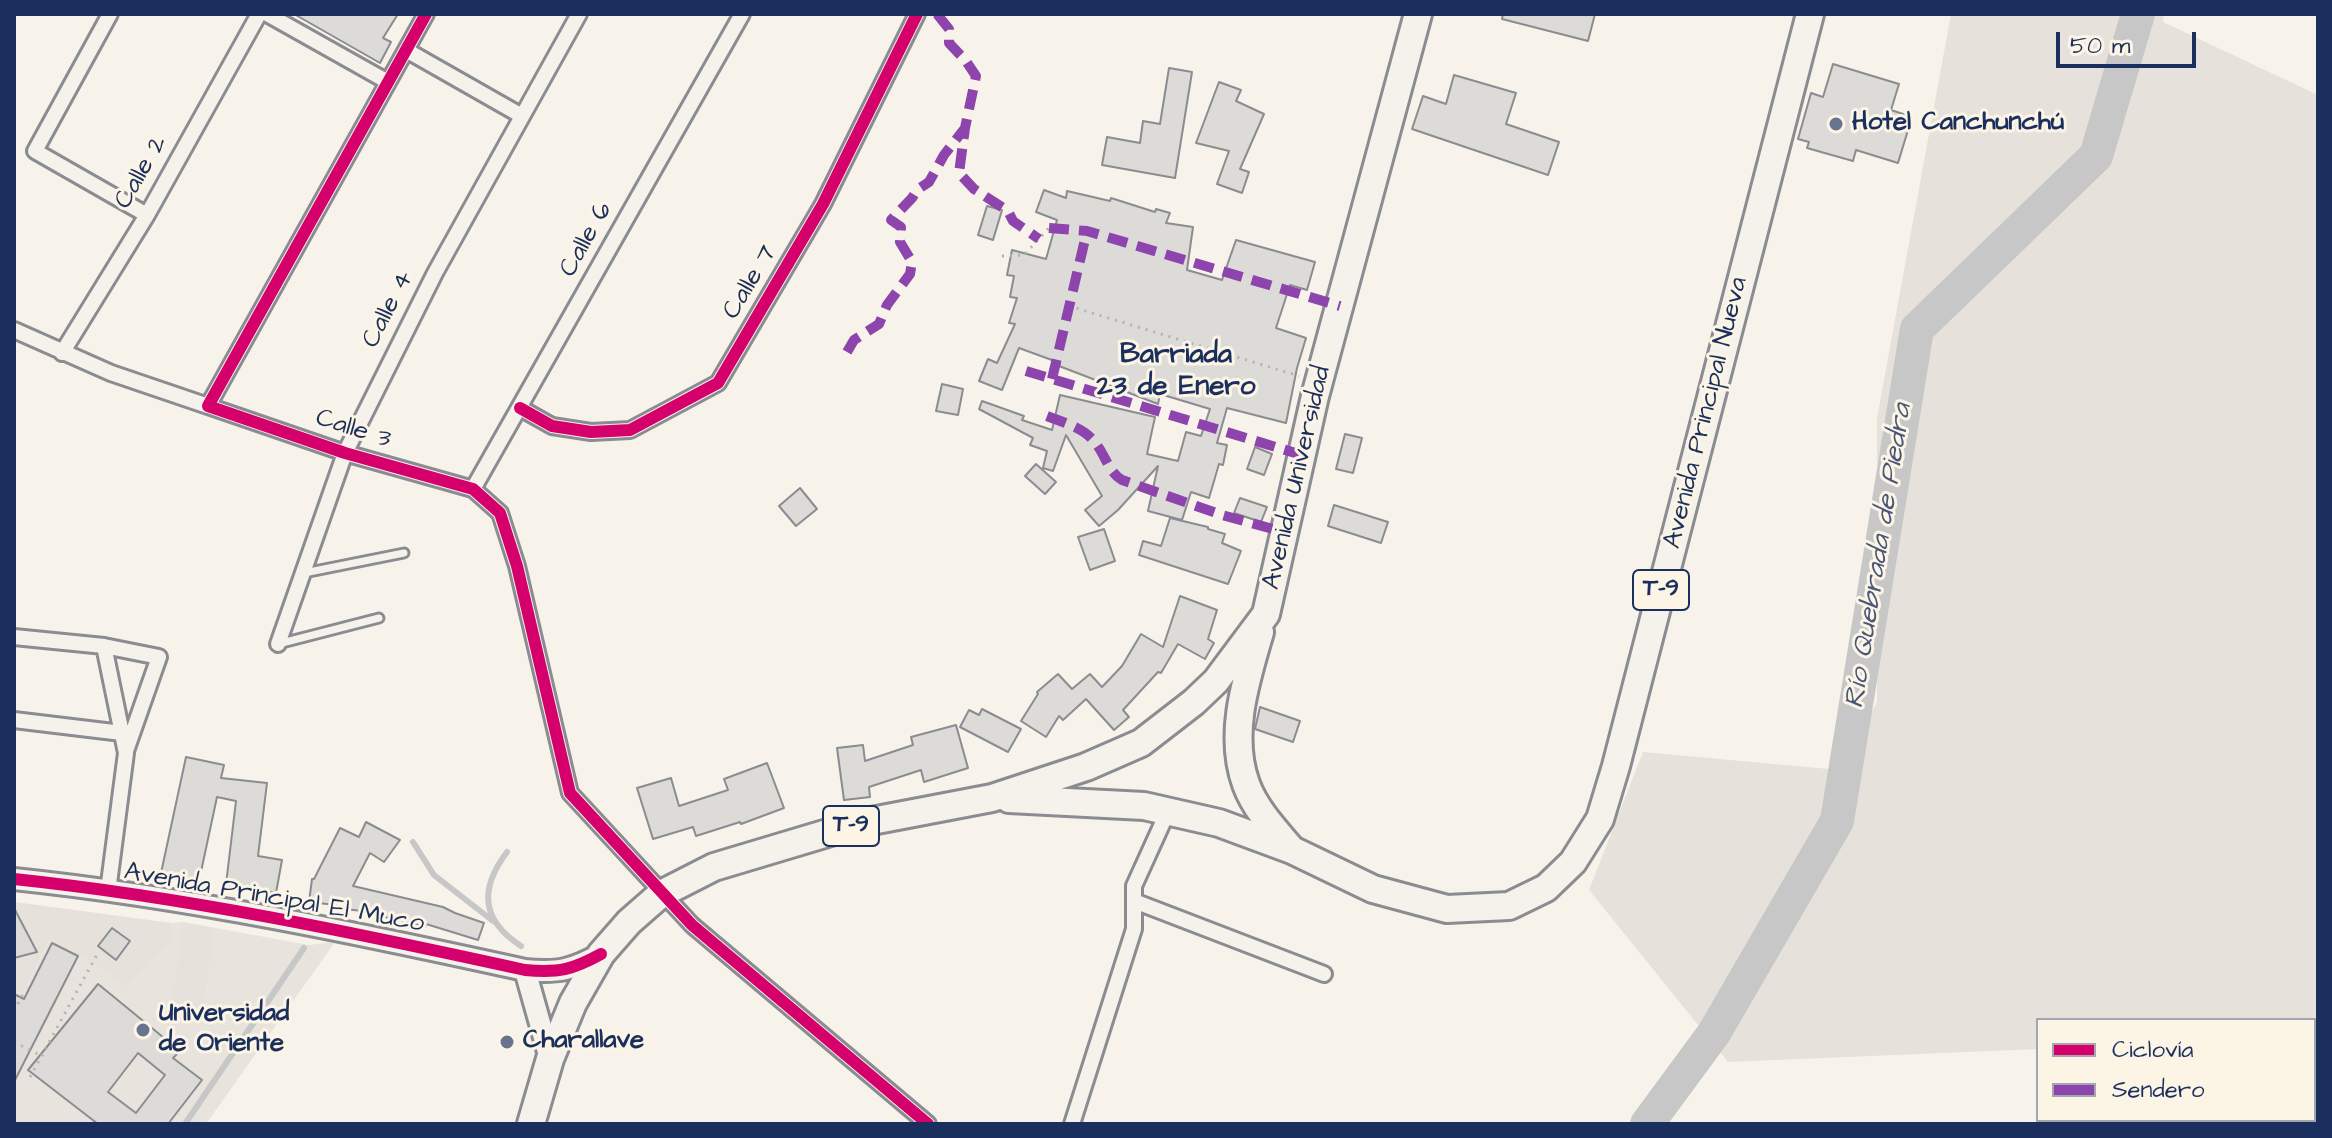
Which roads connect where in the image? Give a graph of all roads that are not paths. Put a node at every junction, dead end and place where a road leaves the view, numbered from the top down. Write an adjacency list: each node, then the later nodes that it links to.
1 (110, 14): 13 (street)
2 (259, 14): 13 (street, Calle 2)
3 (267, 14): 11 (street)
4 (426, 14): 10 (street)
5 (579, 14): 12 (street, Calle 4)
6 (742, 14): 17 (street, Calle 6)
7 (917, 14): 17 (street, Calle 7)
8 (1418, 14): 22 (highway, Avenida Universidad / T-9)
9 (1810, 14): 32 (highway, Avenida Principal Nueva / T-9)
10 (406, 50): 11 (street); 12 (street)
11 (388, 82): 16 (street)
12 (522, 116): 18 (street, Calle 4)
13 (147, 215): 15 (street, Calle 2)
14 (14, 330): 15 (street, Calle 3)
15 (62, 353): 16 (street, Calle 3)
16 (208, 406): 18 (street, Calle 3)
17 (520, 408): 19 (street, Calle 6)
18 (345, 453): 19 (street, Calle 3); 21 (street, Calle 4)
19 (473, 489): 35 (street, Calle 3)
20 (404, 553): 21 (lane)
21 (303, 573): 25 (street, Calle 4)
22 (1266, 614): 30 (highway, Avenida Universidad / T-9); 32 (highway, T-9)
23 (379, 618): 25 (lane)
24 (14, 637): 26 (street)
25 (278, 644)
26 (104, 646): 28 (street); 29 (street)
27 (14, 720): 28 (street)
28 (122, 733): 29 (street)
29 (126, 753): 34 (street)
30 (992, 798): 31 (highway, Avenida Principal Nueva / T-9); 35 (highway, T-9)
31 (1168, 811): 32 (highway, Avenida Principal Nueva / T-9); 36 (street)
32 (1292, 850)
33 (14, 879): 34 (street, Avenida Principal El Muco)
34 (108, 891): 38 (street, Avenida Principal El Muco)
35 (661, 894): 37 (highway, T-9); 42 (street, Calle 3)
36 (1134, 901): 39 (street); 43 (street)
37 (601, 954): 38 (street, Avenida Principal El Muco); 40 (highway, T-9)
38 (525, 970): 40 (street)
39 (1324, 974)
40 (550, 1059): 41 (highway, T-9)
41 (531, 1124)
42 (928, 1124)
43 (1072, 1124)

